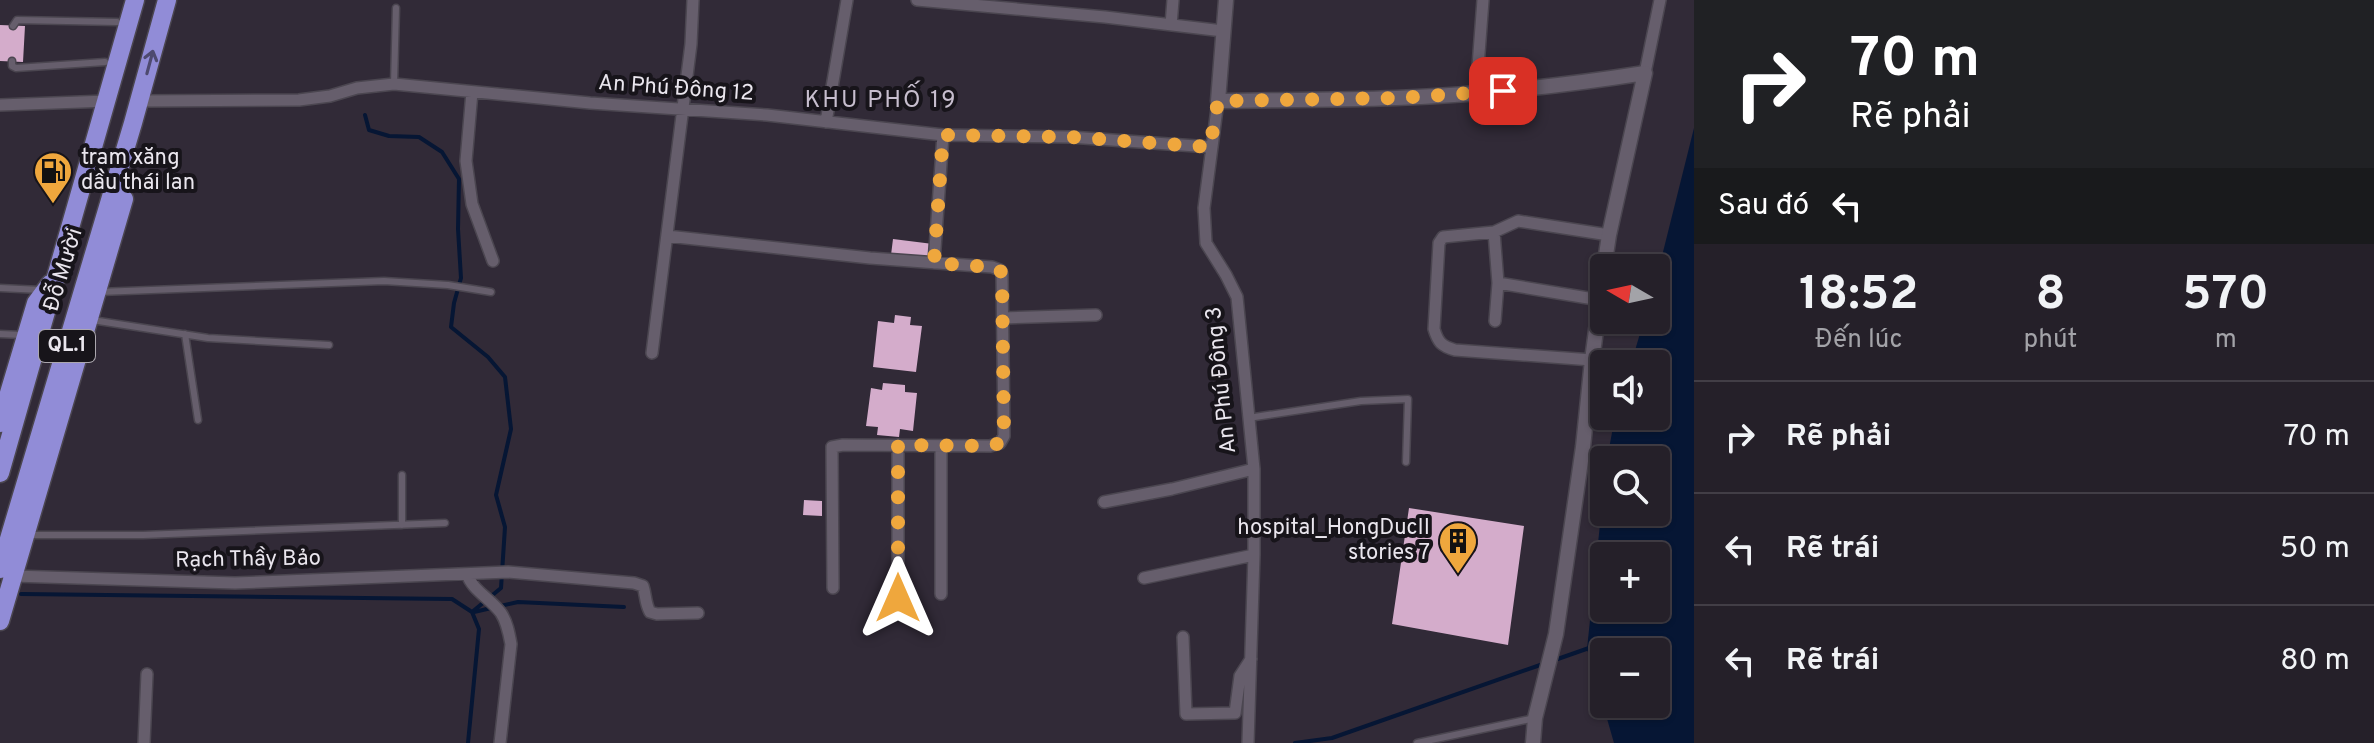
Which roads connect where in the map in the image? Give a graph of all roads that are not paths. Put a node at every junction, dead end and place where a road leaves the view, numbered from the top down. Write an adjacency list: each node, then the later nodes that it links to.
1 (123, 0): 13 (highway)
2 (135, 0): 23 (highway, Đỗ Mười / QL.1)
3 (167, 0): 24 (highway, Đỗ Mười / QL.1, one-way to 3)
4 (693, 0): 27 (street)
5 (847, 0): 28 (street)
6 (917, 0): 11 (street)
7 (1173, 0): 14 (street)
8 (1226, 0): 16 (street, An Phú Đông 3)
9 (1483, 0): 22 (street)
10 (1660, 0): 19 (street)
11 (1030, 5): 14 (street)
12 (396, 8): 20 (lane)
13 (117, 22): 15 (lane); 18 (highway)
14 (1171, 25): 16 (street)
15 (13, 26)
16 (1223, 31): 25 (street, An Phú Đông 3)
17 (12, 61): 18 (lane)
18 (105, 62): 23 (highway, Đỗ Mười / QL.1)
19 (1645, 73): 22 (street); 33 (street)
20 (394, 84): 21 (street, An Phú Đông 12); 24 (street, An Phú Đông 12)
21 (472, 92): 27 (street, An Phú Đông 12); 36 (street)
22 (1476, 93): 25 (street)
23 (109, 94): 24 (highway); 26 (street); 38 (highway, Đỗ Mười / QL.1)
24 (139, 101): 29 (highway, Đỗ Mười / QL.1)
25 (1218, 101): 31 (street, An Phú Đông 3)
26 (0, 105)
27 (683, 110): 28 (street, An Phú Đông 12); 34 (street)
28 (826, 122): 30 (street, An Phú Đông 12)
29 (133, 123): 42 (highway, Đỗ Mười / QL.1); 70 (highway, Đỗ Mười / QL.1)
30 (943, 135): 31 (street, An Phú Đông 12); 37 (street)
31 (1210, 147): 57 (street, An Phú Đông 3)
32 (1494, 232): 33 (street); 39 (street); 54 (street)
33 (1609, 235): 35 (street)
34 (667, 236): 37 (street); 53 (street)
35 (1606, 254)
36 (493, 261)
37 (934, 263): 46 (street)
38 (57, 275): 41 (highway, Đỗ Mười / QL.1); 63 (highway, Đỗ Mười / QL.1)
39 (1498, 283): 44 (street); 48 (street)
40 (0, 288): 41 (lane)
41 (45, 290): 51 (highway, Đỗ Mười / QL.1)
42 (96, 292): 43 (lane); 47 (highway, Đỗ Mười / QL.1)
43 (491, 292)
44 (1590, 298)
45 (1096, 315): 46 (street)
46 (1003, 318): 60 (street)
47 (88, 320): 50 (lane); 68 (highway, Đỗ Mười / QL.1)
48 (1495, 321)
49 (0, 334): 51 (lane)
50 (185, 334): 52 (lane); 58 (lane)
51 (26, 335): 56 (highway, Đỗ Mười / QL.1)
52 (329, 345)
53 (652, 353)
54 (1590, 360)
55 (1590, 379): 81 (street)
56 (2, 412)
57 (1248, 418): 61 (lane); 62 (street, An Phú Đông 3)
58 (198, 420)
59 (898, 445): 60 (street); 73 (street); 75 (street)
60 (941, 446): 74 (street)
61 (1406, 462)
62 (1254, 469): 65 (street); 69 (street, An Phú Đông 3)
63 (0, 473)
64 (402, 475): 67 (lane)
65 (1104, 502)
66 (445, 523): 67 (lane)
67 (402, 525): 68 (lane)
68 (25, 535): 70 (highway, Đỗ Mười / QL.1)
69 (1254, 555): 72 (street); 79 (street, An Phú Đông 3)
70 (7, 573): 71 (street, Rạch Thầy Bảo); 77 (highway, Đỗ Mười / QL.1)
71 (467, 574): 76 (street, Rạch Thầy Bảo); 83 (street)
72 (1144, 578)
73 (833, 588)
74 (941, 594)
75 (898, 598)
76 (698, 613)
77 (0, 621)
78 (1183, 637): 79 (street)
79 (1252, 657): 84 (street, An Phú Đông 3)
80 (147, 674): 82 (street)
81 (1535, 718): 85 (lane); 86 (street)
82 (144, 743)
83 (500, 743)
84 (1248, 743)
85 (1417, 743)
86 (1533, 743)

